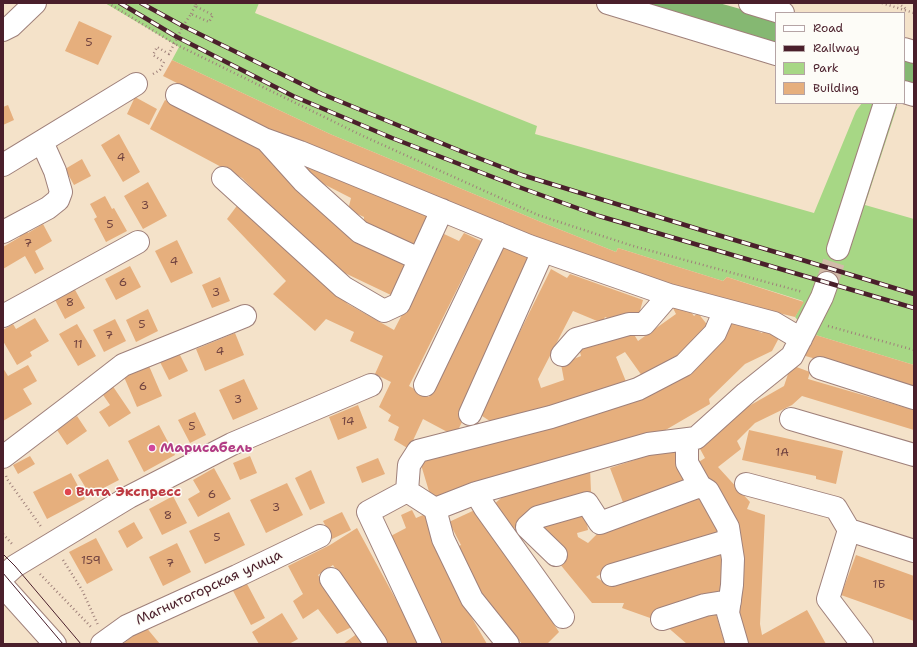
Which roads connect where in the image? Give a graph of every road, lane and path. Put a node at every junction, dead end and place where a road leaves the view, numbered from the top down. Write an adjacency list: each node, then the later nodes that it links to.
1 (35, 3): 12 (street)
2 (108, 3): 13 (path)
3 (608, 3): 14 (street)
4 (750, 3): 9 (street)
5 (882, 3): 8 (path)
6 (898, 3): 8 (path)
7 (196, 4): 11 (path); 11 (path)
8 (908, 11): 10 (path)
9 (780, 12)
10 (914, 13)
11 (191, 14): 13 (path)
12 (3, 30)
13 (175, 44): 15 (path); 29 (path)
14 (775, 54)
15 (136, 84): 19 (street)
16 (177, 95): 18 (street)
17 (885, 104): 26 (street)
18 (264, 139): 22 (street); 28 (street)
19 (42, 142): 20 (street); 23 (street)
20 (3, 165)
21 (223, 178): 28 (street)
22 (442, 210): 24 (street); 28 (street)
23 (3, 232)
24 (498, 233): 27 (street); 39 (street)
25 (138, 242): 32 (street)
26 (838, 249)
27 (543, 251): 30 (street); 41 (street)
28 (419, 259)
29 (825, 290): 34 (street)
30 (670, 295): 31 (street); 36 (street)
31 (725, 310): 34 (street); 48 (street)
32 (3, 316)
33 (245, 316): 45 (street)
34 (806, 330): 35 (path); 43 (street)
35 (914, 350)
36 (562, 355)
37 (820, 368): 40 (street)
38 (371, 385): 57 (street)
39 (425, 385)
40 (914, 398)
41 (470, 414)
42 (791, 419): 44 (street)
43 (687, 440): 47 (street); 49 (street)
44 (914, 455)
45 (3, 457)
46 (746, 484): 51 (street)
47 (700, 486): 54 (street); 56 (street)
48 (407, 491): 50 (street); 68 (street)
49 (476, 493): 50 (street); 63 (street)
50 (434, 509): 69 (street)
51 (849, 530): 55 (street); 71 (street)
52 (3, 534): 57 (path)
53 (320, 536): 65 (street, Магнитогорская улица)
54 (730, 540): 58 (street); 62 (street)
55 (914, 551)
56 (556, 555)
57 (26, 559): 59 (street); 65 (path)
58 (612, 576)
59 (3, 577)
60 (331, 579): 67 (street)
61 (3, 586): 66 (street)
62 (730, 601): 64 (street); 70 (street)
63 (563, 617)
64 (662, 619)
65 (104, 643)
66 (55, 644)
67 (376, 644)
68 (430, 644)
69 (508, 644)
70 (737, 644)
71 (862, 644)

